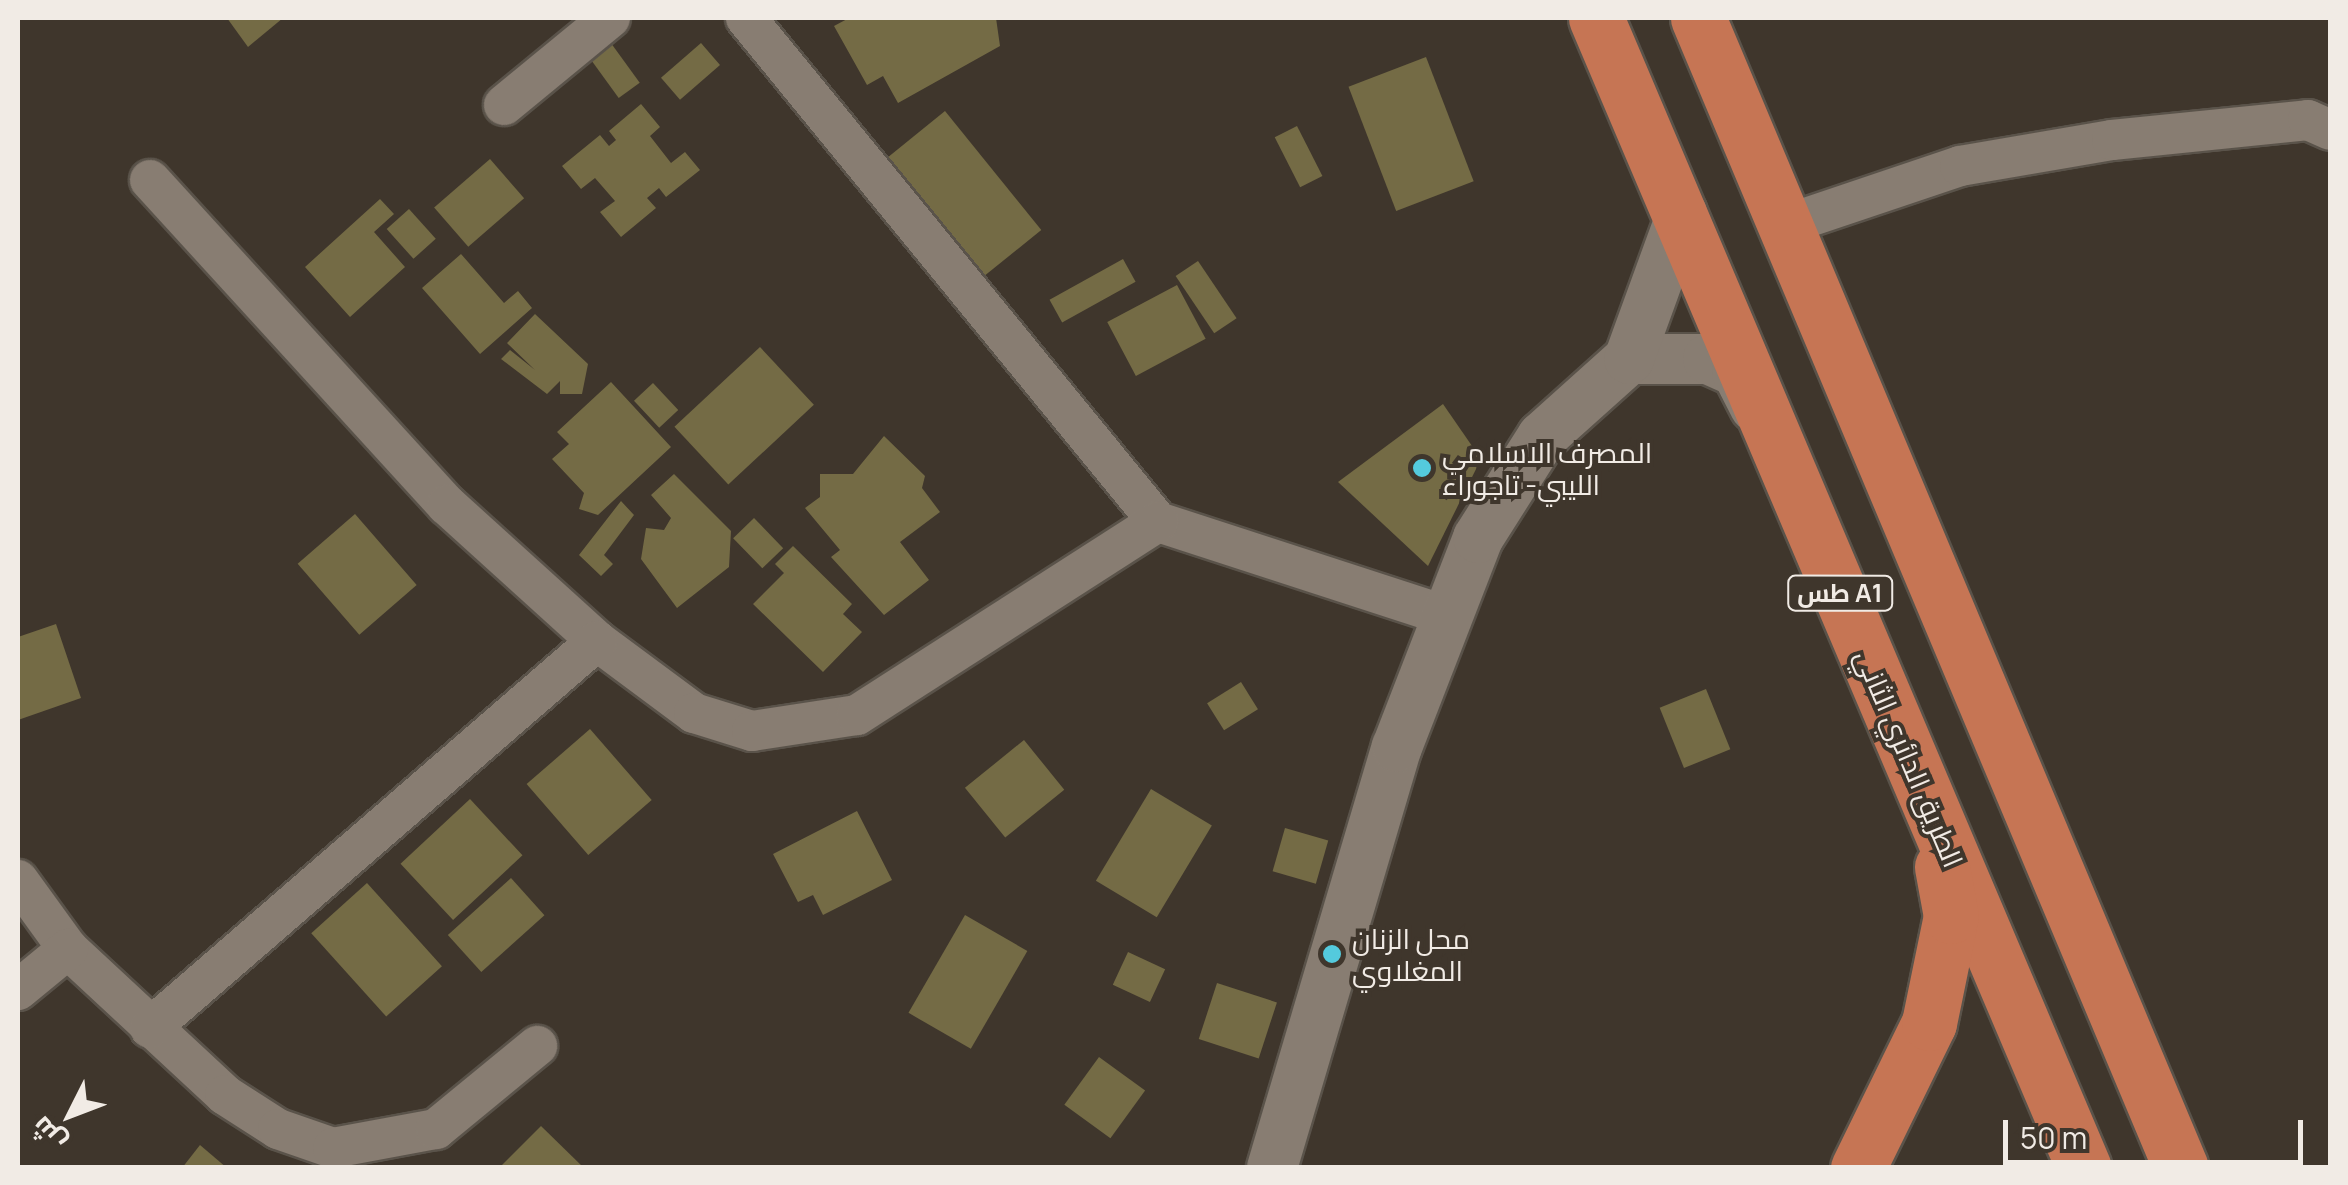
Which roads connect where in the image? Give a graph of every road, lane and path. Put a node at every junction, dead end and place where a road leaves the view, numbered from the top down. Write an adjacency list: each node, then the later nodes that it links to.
1 (610, 18): 5 (street)
2 (746, 18): 12 (street)
3 (1596, 18): 8 (highway, الطريق الدائري الثاني / طس A1)
4 (1698, 18): 9 (highway, طس A1)
5 (504, 105)
6 (2323, 117): 9 (street)
7 (150, 180): 14 (street)
8 (1682, 214): 10 (street); 11 (highway, الطريق الدائري الثاني / طس A1)
9 (1788, 224): 24 (highway, طس A1)
10 (1629, 360): 11 (street); 13 (street)
11 (1785, 463): 15 (highway, الطريق الدائري الثاني / طس A1)
12 (1158, 522): 13 (street); 14 (street)
13 (1445, 615): 21 (street)
14 (597, 641): 19 (street)
15 (1940, 830): 22 (highway); 23 (highway, الطريق الدائري الثاني / طس A1)
16 (18, 880): 17 (street)
17 (68, 949): 18 (street); 19 (street)
18 (18, 990)
19 (150, 1028): 20 (street)
20 (537, 1046)
21 (1272, 1168)
22 (1858, 1168)
23 (2084, 1168)
24 (2181, 1168)

